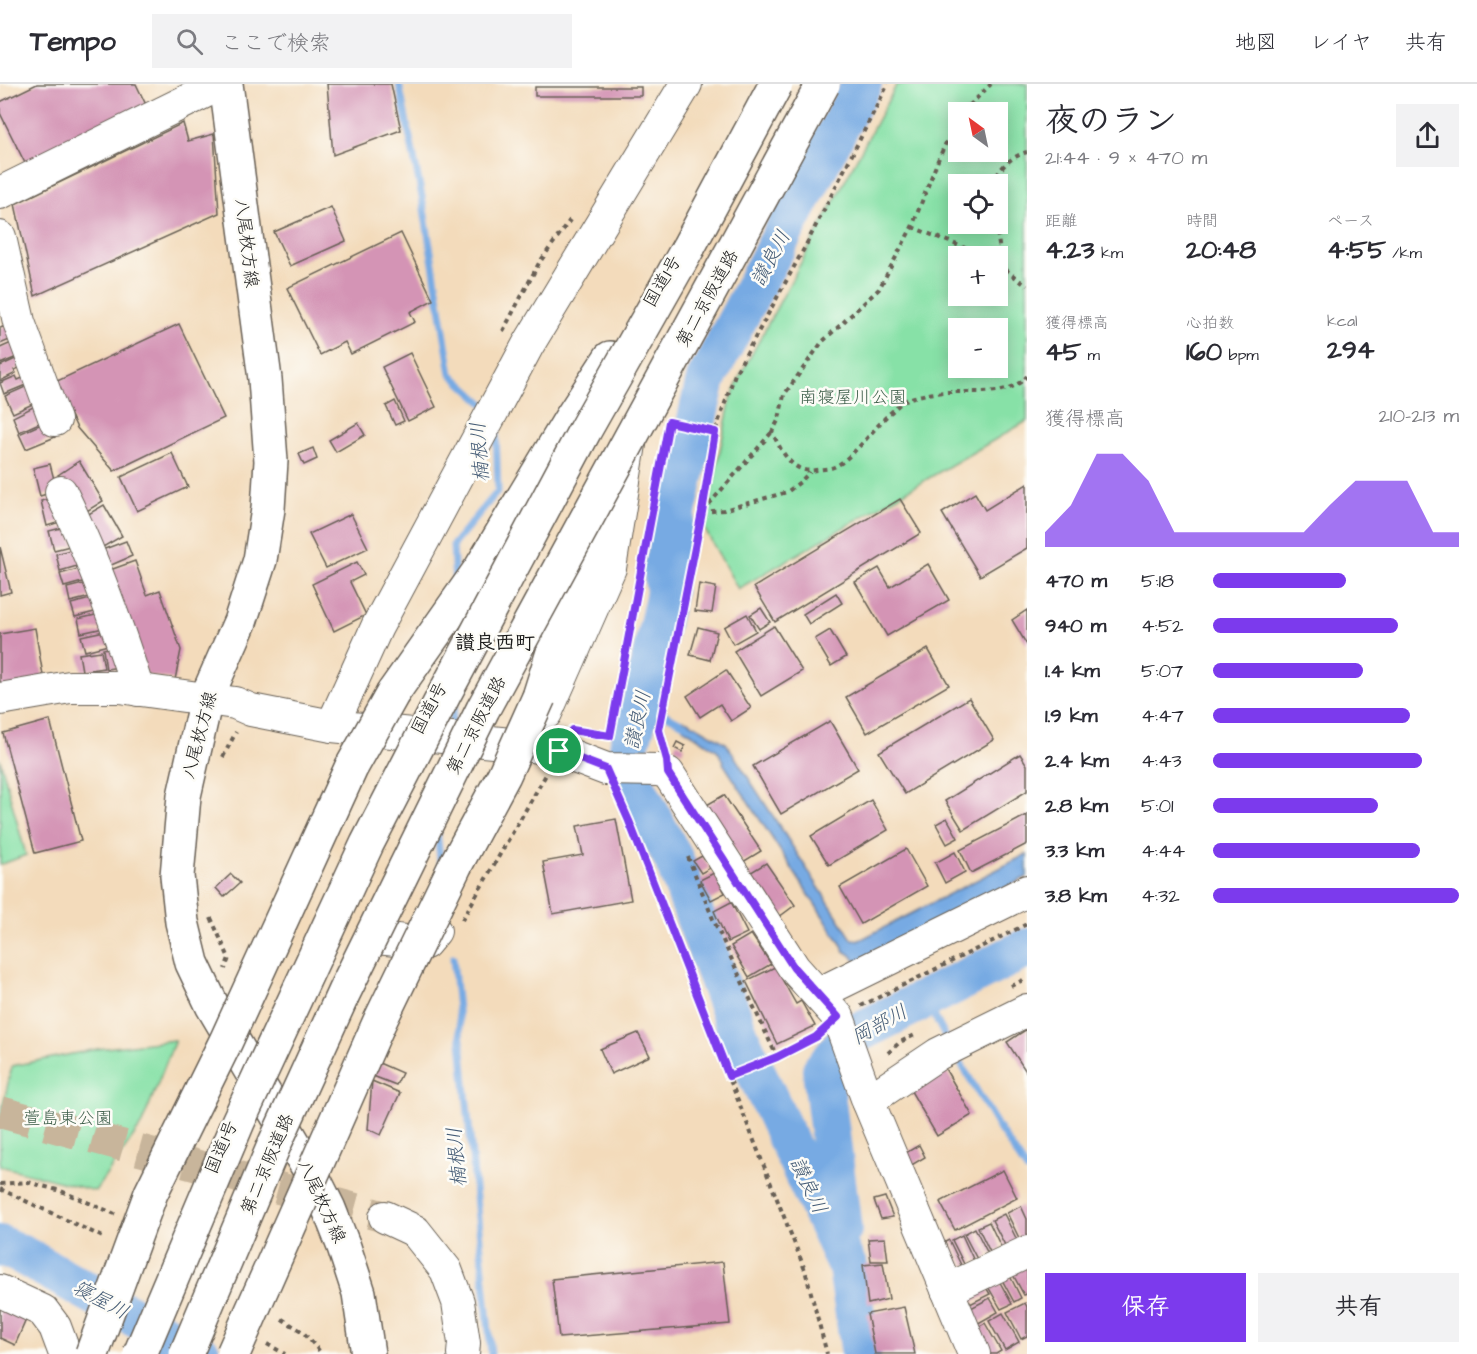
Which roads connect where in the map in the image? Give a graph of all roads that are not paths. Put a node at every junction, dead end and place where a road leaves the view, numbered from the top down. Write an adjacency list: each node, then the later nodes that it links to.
1 (221, 84): 7 (street)
2 (226, 84): 16 (main road, 八尾枚方線)
3 (686, 84): 17 (street)
4 (770, 84): 9 (main road, 国道1号)
5 (776, 84): 33 (main road, bridge)
6 (825, 84): 11 (main road); 34 (main road, 第二京阪道路, bridge)
7 (0, 193)
8 (0, 237): 10 (street)
9 (683, 245): 23 (main road, 国道1号); 31 (main road, bridge)
10 (55, 420)
11 (631, 443): 13 (main road); 18 (street)
12 (61, 492): 14 (street)
13 (600, 502): 20 (main road); 36 (main road, bridge)
14 (138, 690): 15 (street); 16 (street)
15 (0, 699)
16 (206, 699): 17 (street); 23 (main road, 八尾枚方線)
17 (332, 726): 18 (street)
18 (545, 749): 20 (street); 21 (street)
19 (1027, 891): 21 (street)
20 (377, 938): 25 (main road)
21 (818, 994): 24 (street)
22 (1027, 1011): 24 (street)
23 (252, 1074): 25 (main road, 八尾枚方線); 32 (main road, 国道1号)
24 (868, 1101): 28 (street)
25 (287, 1132): 35 (main road); 37 (main road, 八尾枚方線)
26 (384, 1217): 38 (street)
27 (1027, 1252): 28 (street)
28 (947, 1290): 39 (street)
29 (0, 1291): 30 (street)
30 (65, 1354)
31 (92, 1354)
32 (132, 1354)
33 (140, 1354)
34 (186, 1354)
35 (196, 1354)
36 (233, 1354)
37 (368, 1354)
38 (464, 1354)
39 (974, 1354)

